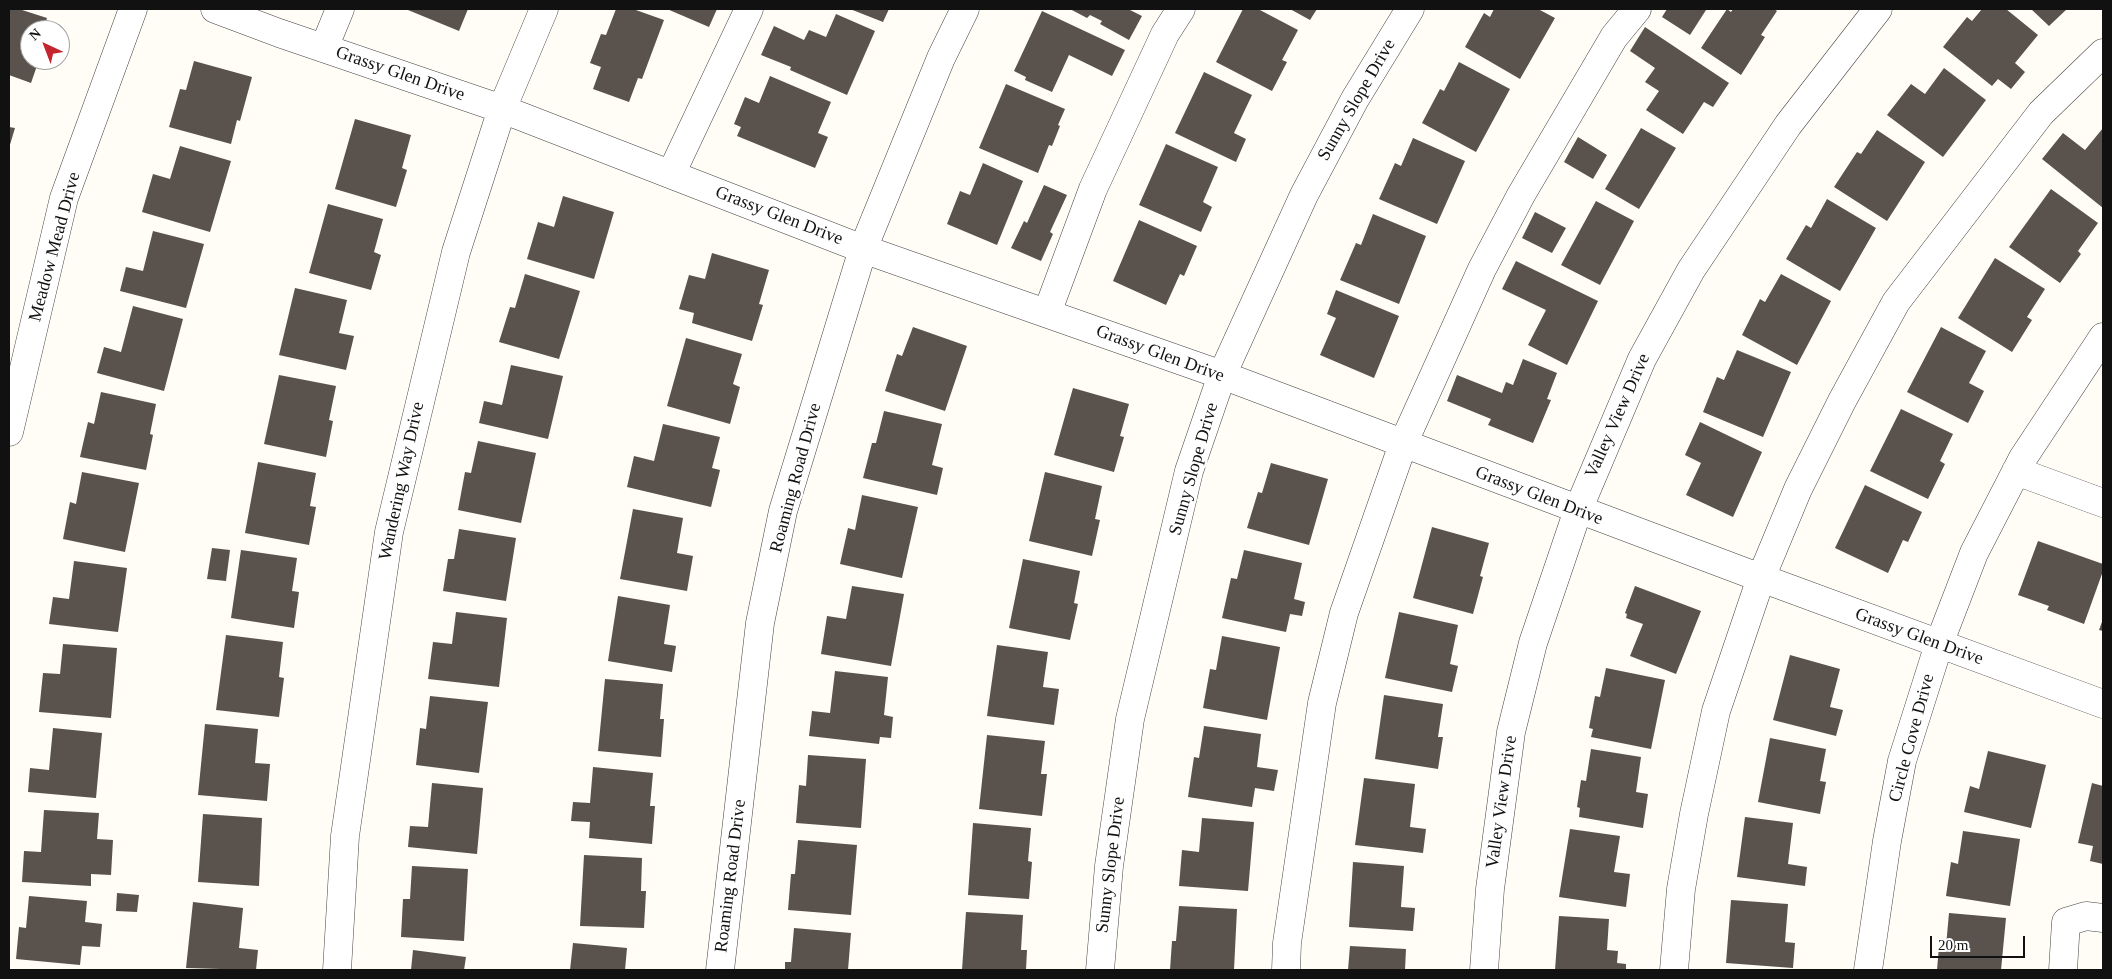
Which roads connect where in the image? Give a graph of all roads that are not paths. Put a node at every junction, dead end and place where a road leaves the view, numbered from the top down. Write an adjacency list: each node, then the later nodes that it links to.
1 (133, 9): 19 (street, Meadow Mead Drive)
2 (215, 9): 11 (street, Grassy Glen Drive)
3 (340, 9): 11 (street)
4 (544, 9): 13 (street, Wandering Way Drive)
5 (749, 9): 14 (street)
6 (965, 9): 15 (street, Roaming Road Drive)
7 (1180, 9): 16 (street)
8 (1410, 9): 18 (street, Sunny Slope Drive)
9 (1637, 9): 20 (street)
10 (1878, 9): 23 (street, Valley View Drive)
11 (324, 48): 13 (street, Grassy Glen Drive)
12 (2103, 53): 24 (street)
13 (502, 109): 14 (street, Grassy Glen Drive); 28 (street, Wandering Way Drive)
14 (671, 174): 15 (street, Grassy Glen Drive)
15 (863, 249): 16 (street, Grassy Glen Drive); 29 (street, Roaming Road Drive)
16 (1047, 313): 18 (street, Grassy Glen Drive)
17 (2103, 337): 21 (street, Circle Cove Drive)
18 (1222, 375): 20 (street, Grassy Glen Drive); 30 (street, Sunny Slope Drive)
19 (9, 432)
20 (1403, 444): 23 (street, Grassy Glen Drive); 31 (street)
21 (2016, 471): 22 (street); 25 (street, Circle Cove Drive)
22 (2103, 503)
23 (1578, 510): 24 (street, Grassy Glen Drive); 32 (street, Valley View Drive)
24 (1761, 578): 25 (street, Grassy Glen Drive); 33 (street)
25 (1939, 644): 26 (street, Grassy Glen Drive); 34 (street, Circle Cove Drive)
26 (2103, 704)
27 (2103, 918): 35 (street)
28 (337, 970)
29 (720, 970)
30 (1100, 970)
31 (1286, 970)
32 (1484, 970)
33 (1674, 970)
34 (1868, 970)
35 (2063, 970)

